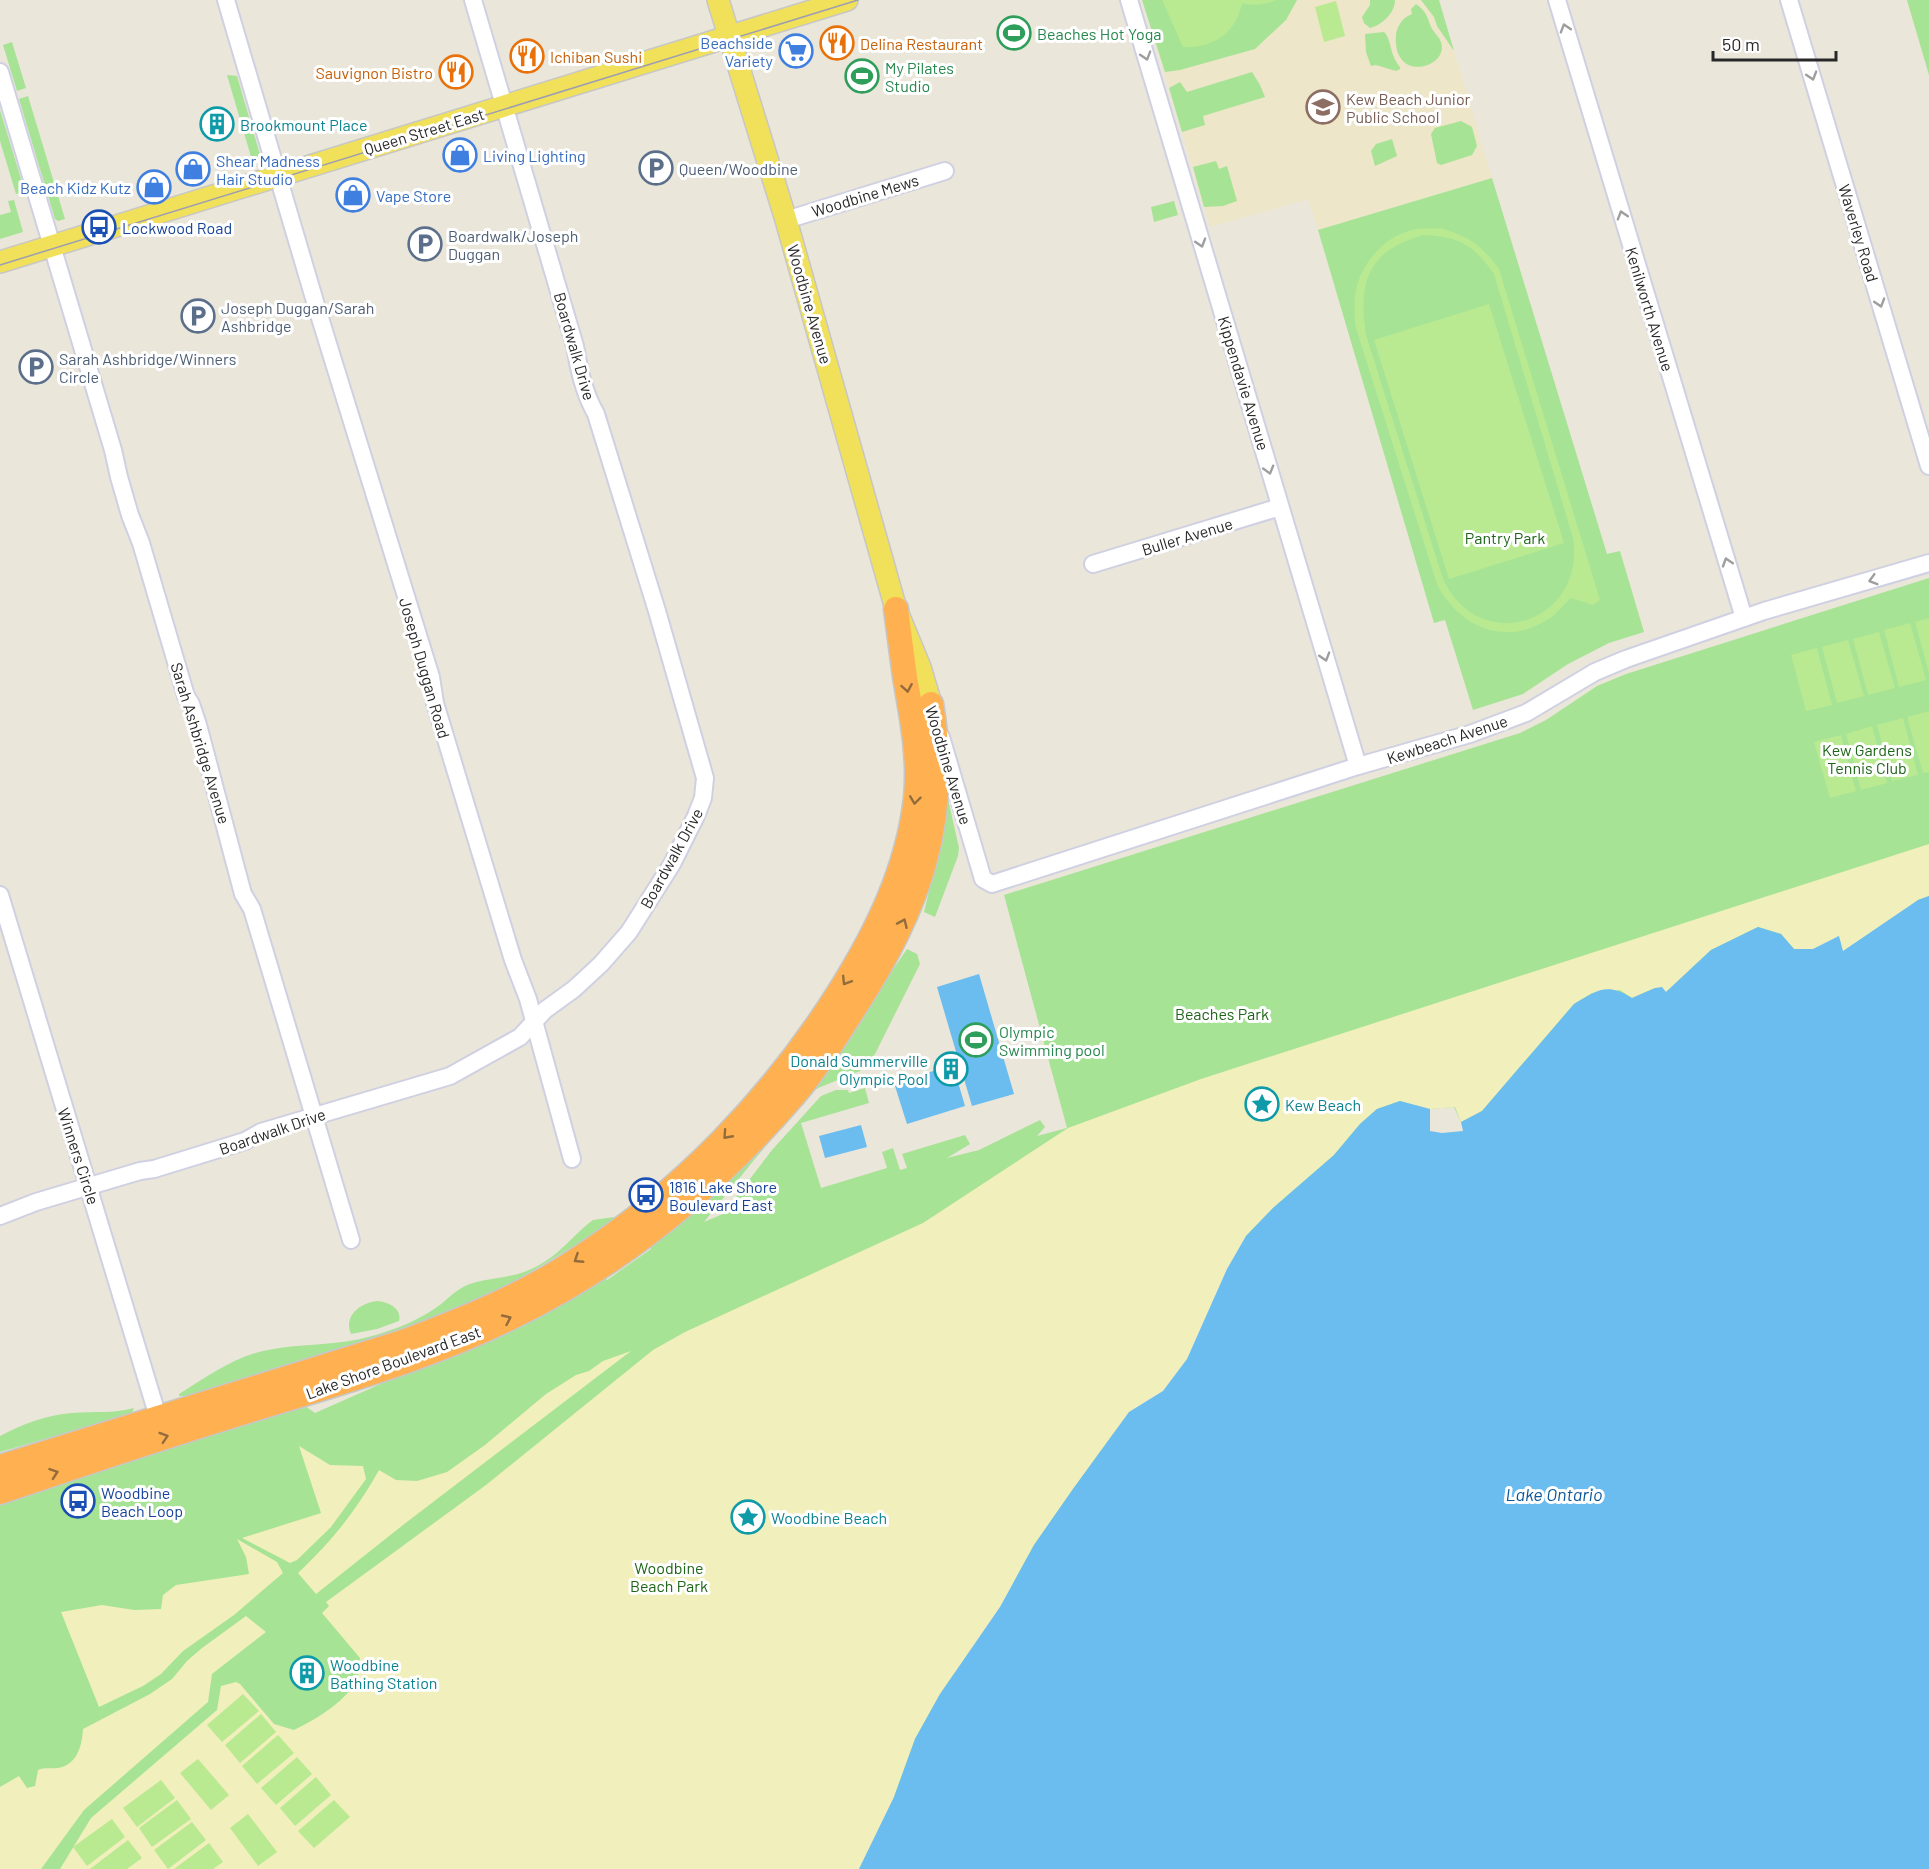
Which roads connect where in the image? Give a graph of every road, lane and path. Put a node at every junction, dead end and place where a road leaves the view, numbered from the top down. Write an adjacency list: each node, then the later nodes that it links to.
1 (226, 0): 12 (street, Joseph Duggan Road)
2 (473, 0): 10 (street, Boardwalk Drive)
3 (718, 0): 8 (main road, Woodbine Avenue)
4 (847, 0): 8 (main road, Queen Street East)
5 (1129, 0): 17 (street, Kippendavie Avenue, one-way to 17)
6 (1557, 0): 21 (street, Kenilworth Avenue, one-way to 6)
7 (1789, 0): 16 (street, Waverley Road, one-way to 16)
8 (729, 36): 10 (main road, Queen Street East); 13 (main road, Woodbine Avenue)
9 (0, 72): 14 (street)
10 (504, 106): 12 (main road, Queen Street East); 27 (street, Boardwalk Drive)
11 (945, 171): 13 (street, Woodbine Mews)
12 (278, 176): 14 (main road, Queen Street East); 27 (street, Joseph Duggan Road)
13 (786, 220): 20 (main road, Woodbine Avenue)
14 (53, 245): 15 (main road, Queen Street East); 28 (street, Sarah Ashbridge Avenue)
15 (0, 262)
16 (1929, 466)
17 (1280, 507): 19 (street, Buller Avenue); 24 (street, Kippendavie Avenue, one-way to 24)
18 (1929, 563): 21 (street, Kewbeach Avenue, one-way to 21)
19 (1093, 564)
20 (897, 609): 22 (main road, Woodbine Avenue); 23 (highway, Woodbine Avenue, one-way to 23)
21 (1744, 618): 24 (street, Kewbeach Avenue)
22 (931, 704): 25 (street, Woodbine Avenue); 35 (highway, Lake Shore Boulevard East, one-way to 22)
23 (916, 742): 33 (highway, Lake Shore Boulevard East, one-way to 33)
24 (1358, 766): 25 (street, Kewbeach Avenue)
25 (992, 884)
26 (0, 895): 30 (street, Winners Circle)
27 (533, 1022): 28 (street, Boardwalk Drive); 29 (street, Joseph Duggan Road)
28 (314, 1116): 30 (street, Boardwalk Drive); 32 (street, Sarah Ashbridge Avenue)
29 (572, 1159)
30 (89, 1186): 31 (street, Boardwalk Drive); 33 (street, Winners Circle)
31 (0, 1216)
32 (351, 1240)
33 (158, 1417): 34 (highway, Lake Shore Boulevard East)
34 (0, 1467)
35 (0, 1492)

